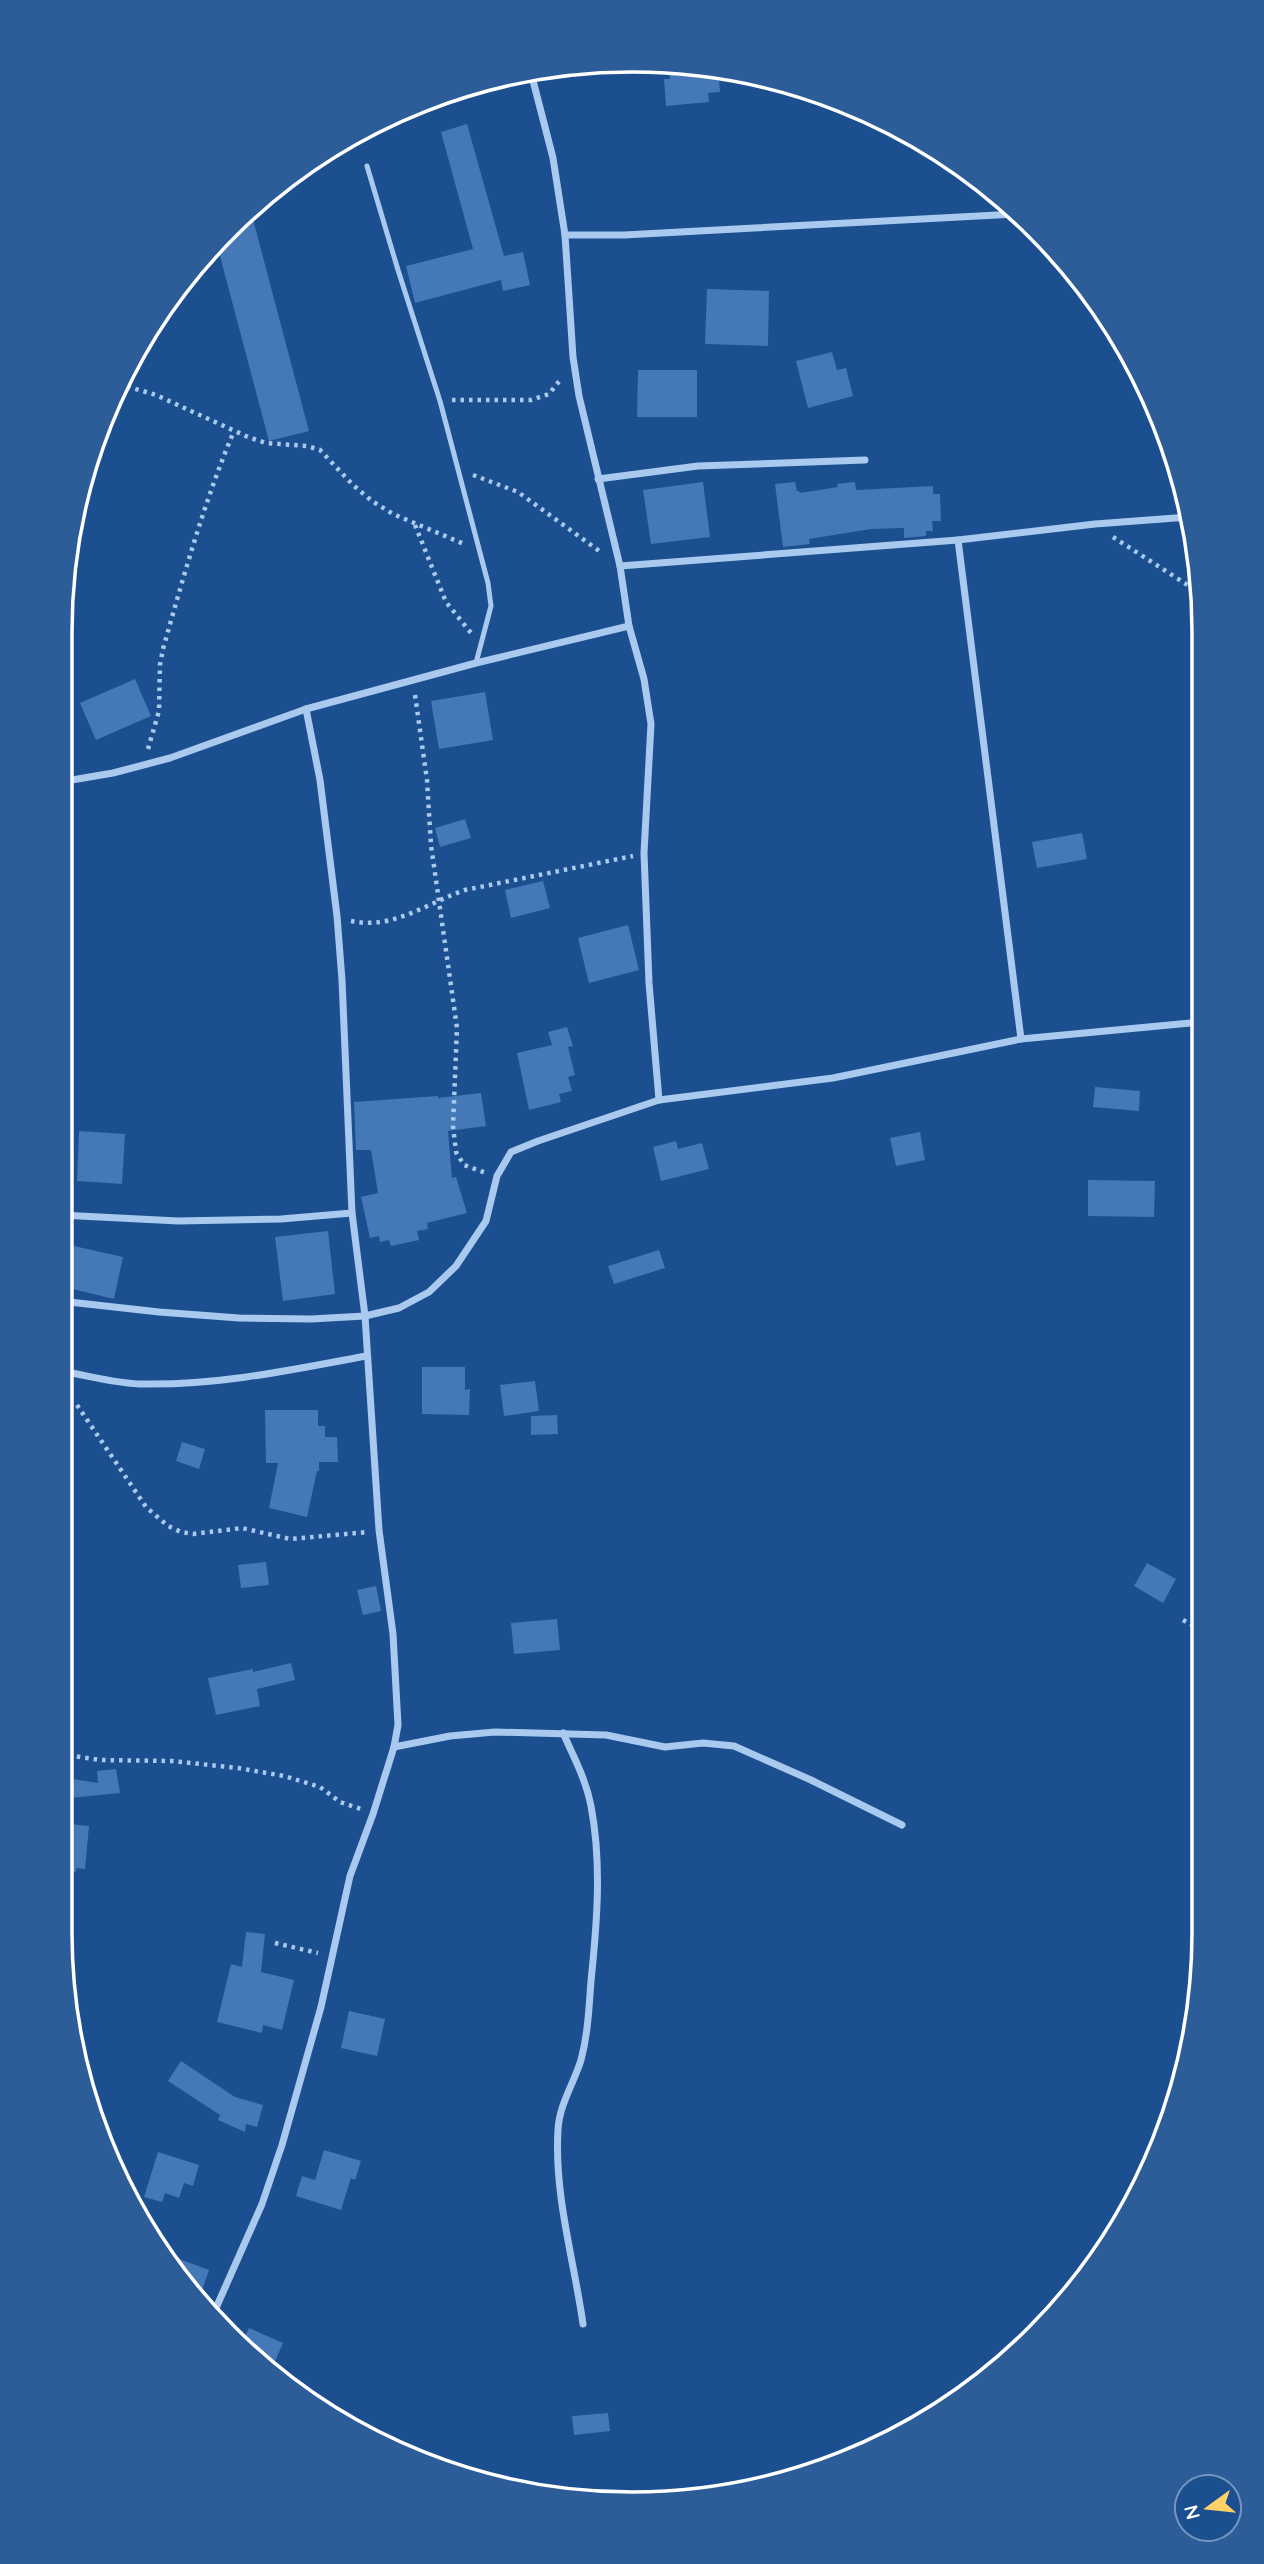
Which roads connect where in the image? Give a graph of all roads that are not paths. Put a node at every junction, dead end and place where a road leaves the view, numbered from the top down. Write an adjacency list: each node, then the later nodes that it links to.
1 (533, 81): 4 (street)
2 (367, 166): 11 (lane)
3 (1005, 215): 4 (street)
4 (565, 235): 6 (street)
5 (865, 460): 6 (street)
6 (598, 479): 9 (street)
7 (1180, 518): 8 (street)
8 (958, 540): 9 (street); 15 (street)
9 (620, 566): 10 (street)
10 (629, 626): 11 (street); 16 (street)
11 (476, 663): 12 (street)
12 (306, 709): 13 (street); 17 (street)
13 (72, 780)
14 (1192, 1023): 15 (street)
15 (1021, 1039): 16 (street)
16 (659, 1100): 20 (street)
17 (352, 1213): 18 (street); 20 (street)
18 (72, 1216)
19 (72, 1302): 20 (street)
20 (365, 1316): 21 (street)
21 (366, 1356): 22 (street); 24 (street)
22 (72, 1373)
23 (563, 1732): 24 (street); 25 (street); 27 (street)
24 (394, 1746): 26 (street)
25 (902, 1825)
26 (216, 2307)
27 (583, 2324)

